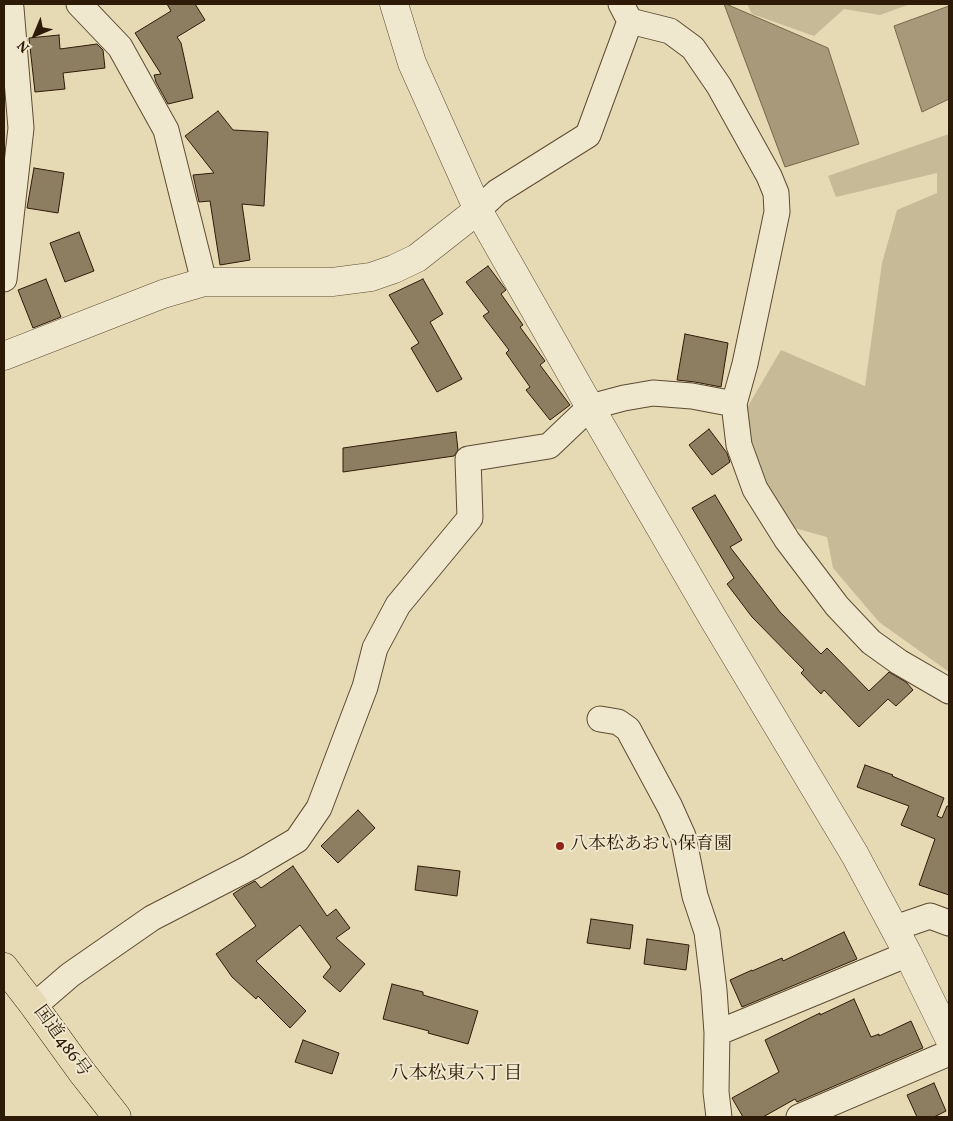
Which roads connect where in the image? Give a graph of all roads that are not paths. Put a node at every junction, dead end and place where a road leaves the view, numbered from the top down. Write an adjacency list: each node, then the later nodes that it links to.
1 (79, 4): 7 (street)
2 (394, 4): 5 (street)
3 (15, 5): 6 (street)
4 (626, 12): 5 (street); 9 (street)
5 (478, 210): 7 (street); 10 (street)
6 (4, 279)
7 (204, 282): 8 (street)
8 (4, 356)
9 (734, 404): 10 (street); 11 (street)
10 (590, 407): 14 (street); 17 (street)
11 (949, 691)
12 (600, 719): 18 (street)
13 (949, 923): 14 (street)
14 (895, 928): 15 (street)
15 (908, 954): 18 (street); 19 (street)
16 (4, 967): 17 (highway, 国道486号)
17 (34, 1006): 21 (highway, 国道486号)
18 (717, 1033): 22 (street)
19 (949, 1038)
20 (949, 1053): 23 (street)
21 (117, 1117)
22 (719, 1117)
23 (798, 1117)

